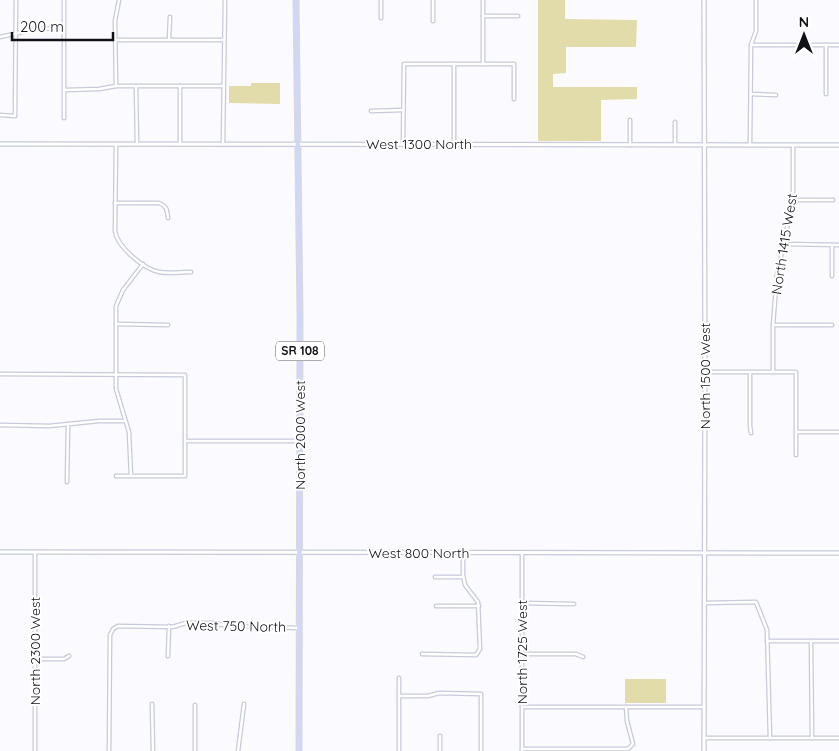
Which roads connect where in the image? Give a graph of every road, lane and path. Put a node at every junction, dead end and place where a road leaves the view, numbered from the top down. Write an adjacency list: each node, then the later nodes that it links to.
1 (16, 0): 17 (street)
2 (64, 0): 16 (street)
3 (119, 0): 20 (street)
4 (225, 0): 21 (street)
5 (296, 0): 47 (main road, North 2000 West / SR 108)
6 (381, 0): 14 (street)
7 (433, 0): 15 (street)
8 (483, 0): 11 (street)
9 (704, 0): 52 (street, North 1500 West)
10 (756, 0): 22 (street)
11 (483, 16): 12 (street); 26 (street)
12 (518, 16)
13 (170, 17): 19 (street)
14 (381, 18)
15 (433, 21)
16 (64, 28): 17 (street); 31 (street)
17 (16, 32): 18 (street); 38 (street)
18 (0, 37)
19 (169, 39): 20 (street); 21 (street)
20 (115, 40): 27 (street)
21 (223, 40): 30 (street)
22 (751, 45): 23 (street); 32 (street)
23 (826, 45): 24 (street); 33 (street)
24 (839, 45)
25 (454, 64): 26 (street); 36 (street); 49 (street)
26 (483, 64): 35 (street)
27 (116, 86): 28 (street); 31 (street)
28 (136, 86): 29 (street); 44 (street)
29 (180, 86): 30 (street); 45 (street)
30 (223, 86): 46 (street)
31 (64, 90): 39 (street)
32 (751, 94): 34 (street); 53 (street)
33 (826, 94)
34 (776, 95)
35 (514, 99)
36 (403, 110): 37 (street); 48 (street)
37 (371, 111)
38 (0, 115)
39 (64, 118)
40 (630, 120): 50 (street)
41 (675, 122): 51 (street)
42 (0, 144): 43 (street, West 1300 North)
43 (116, 144): 44 (street, West 1300 North); 58 (street)
44 (137, 144): 45 (street, West 1300 North)
45 (180, 144): 46 (street, West 1300 North)
46 (223, 144): 47 (street, West 1300 North)
47 (298, 144): 48 (street, West 1300 North); 82 (main road, North 2000 West / SR 108)
48 (404, 144): 49 (street, West 1300 North)
49 (454, 144): 50 (street, West 1300 North)
50 (630, 145): 51 (street, West 1300 North)
51 (675, 145): 52 (street, West 1300 North)
52 (704, 145): 53 (street, West 1300 North); 70 (street, North 1500 West)
53 (750, 145): 54 (street, West 1300 North)
54 (793, 145): 55 (street, West 1300 North); 56 (street, North 1415 West)
55 (839, 145)
56 (793, 200): 57 (street); 60 (street, North 1415 West)
57 (833, 200)
58 (115, 203): 59 (street); 63 (street)
59 (168, 218)
60 (784, 244): 61 (street); 68 (street, North 1415 West)
61 (832, 245): 62 (street); 65 (street)
62 (839, 245)
63 (143, 264): 64 (street); 66 (street)
64 (191, 272)
65 (832, 276)
66 (116, 324): 67 (street); 74 (street)
67 (168, 325)
68 (773, 325): 69 (street); 72 (street, North 1415 West)
69 (832, 325)
70 (706, 372): 71 (street); 92 (street, North 1500 West)
71 (750, 372): 72 (street); 80 (street)
72 (772, 372): 78 (street)
73 (0, 374): 74 (street)
74 (116, 376): 75 (street); 81 (street)
75 (125, 421): 76 (street); 85 (street)
76 (68, 424): 77 (street); 86 (street)
77 (0, 426)
78 (796, 432): 79 (street); 83 (street)
79 (839, 432)
80 (751, 433)
81 (185, 441): 82 (street); 85 (street)
82 (300, 441): 89 (main road, North 2000 West / SR 108)
83 (796, 455)
84 (116, 476): 85 (street)
85 (131, 476)
86 (66, 482)
87 (0, 552): 88 (street, West 800 North)
88 (35, 552): 89 (street, West 800 North); 111 (street, North 2300 West)
89 (300, 552): 90 (street, West 800 North); 102 (main road, North 2000 West / SR 108)
90 (463, 553): 91 (street, West 800 North); 95 (street)
91 (522, 553): 92 (street, West 800 North); 97 (street, North 1725 West)
92 (704, 553): 93 (street, West 800 North); 96 (street, North 1500 West)
93 (839, 553)
94 (435, 577): 95 (street)
95 (463, 577): 100 (street)
96 (704, 603): 104 (street); 119 (street, North 1500 West)
97 (522, 604): 98 (street); 107 (street, North 1725 West)
98 (574, 604)
99 (436, 606): 100 (street)
100 (479, 606): 106 (street)
101 (169, 626): 102 (street, West 750 North); 109 (street); 127 (street, West 750 North)
102 (299, 628): 131 (main road, North 2000 West / SR 108)
103 (839, 640): 105 (street)
104 (767, 641): 105 (street); 122 (street)
105 (811, 641): 123 (street)
106 (422, 654)
107 (522, 654): 110 (street); 117 (street, North 1725 West)
108 (70, 656): 111 (street)
109 (168, 656)
110 (583, 657)
111 (35, 659): 126 (street, North 2300 West)
112 (399, 678): 113 (street)
113 (399, 696): 132 (street); 134 (street)
114 (152, 704): 128 (street)
115 (244, 704): 130 (street)
116 (195, 705): 129 (street)
117 (522, 707): 118 (street); 125 (street, North 1725 West)
118 (626, 707): 119 (street); 125 (street)
119 (704, 707): 121 (street, North 1500 West)
120 (440, 736): 133 (street)
121 (704, 738): 122 (street); 135 (street, North 1500 West)
122 (770, 738): 123 (street)
123 (812, 738): 124 (street)
124 (839, 738)
125 (522, 750)
126 (34, 751)
127 (109, 751)
128 (153, 751)
129 (195, 751)
130 (238, 751)
131 (300, 751)
132 (399, 751)
133 (440, 751)
134 (481, 751)
135 (704, 751)

